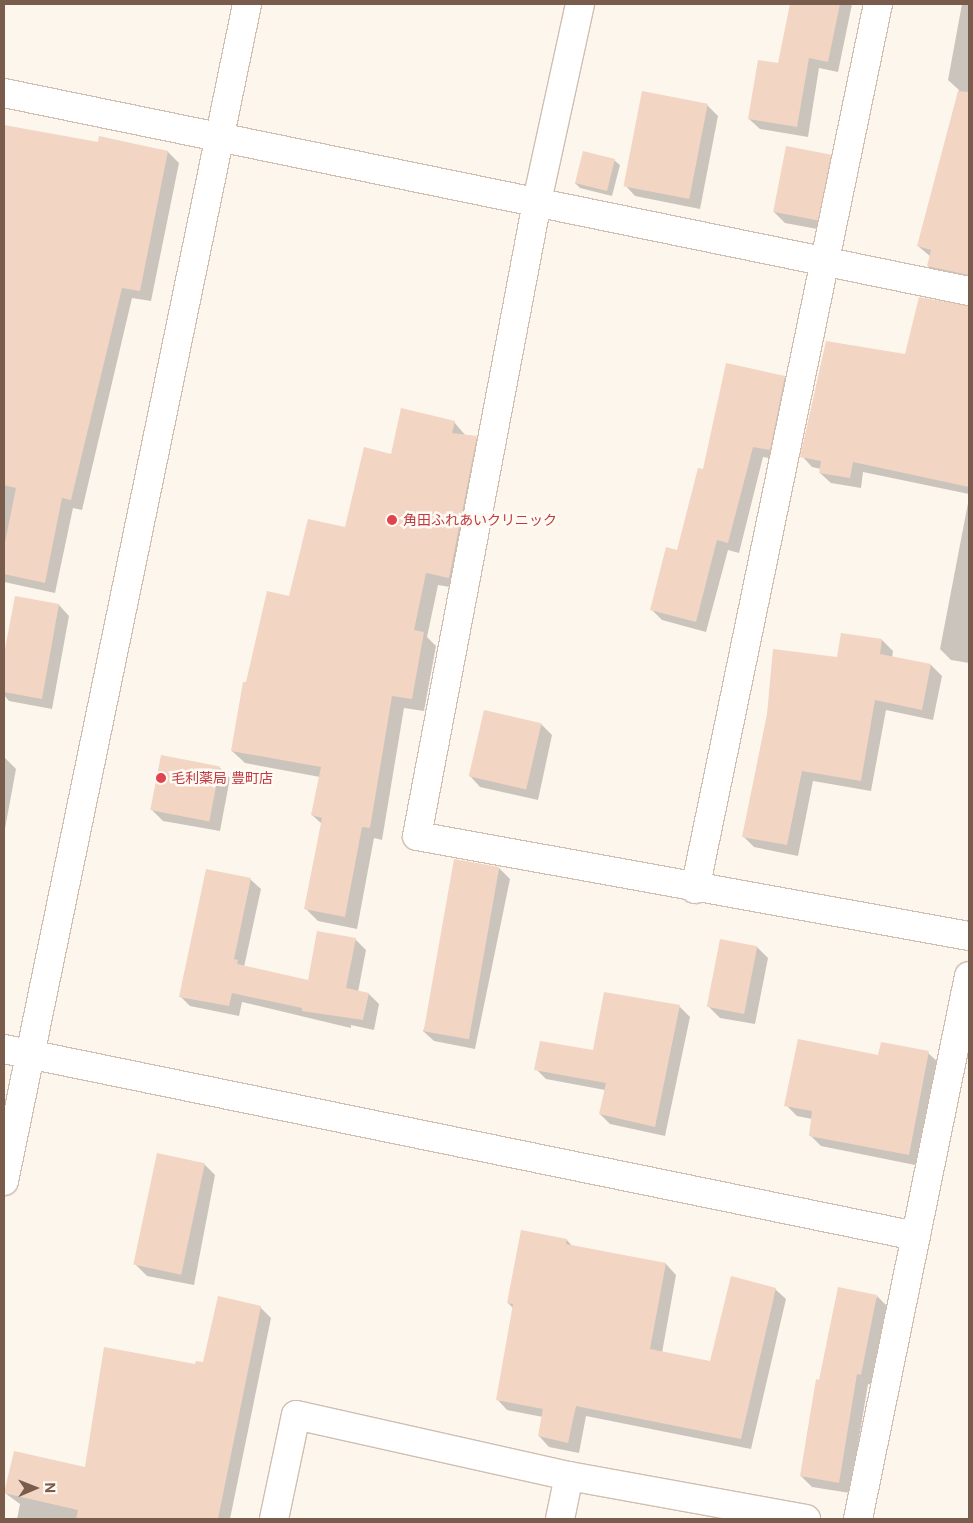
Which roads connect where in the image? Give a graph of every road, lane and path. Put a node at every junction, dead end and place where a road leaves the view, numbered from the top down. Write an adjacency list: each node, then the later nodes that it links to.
1 (247, 4): 5 (street)
2 (580, 4): 6 (street)
3 (878, 4): 7 (street)
4 (4, 93): 5 (street)
5 (219, 137): 6 (street); 12 (street)
6 (537, 202): 7 (street); 9 (street)
7 (824, 261): 8 (street); 9 (street)
8 (969, 291)
9 (695, 889): 10 (street)
10 (969, 936)
11 (969, 976): 14 (street)
12 (16, 1051): 13 (street); 14 (street)
13 (4, 1181)
14 (916, 1236): 19 (street)
15 (569, 1476): 16 (street); 17 (street); 18 (street)
16 (274, 1519)
17 (560, 1519)
18 (806, 1519)
19 (858, 1519)

